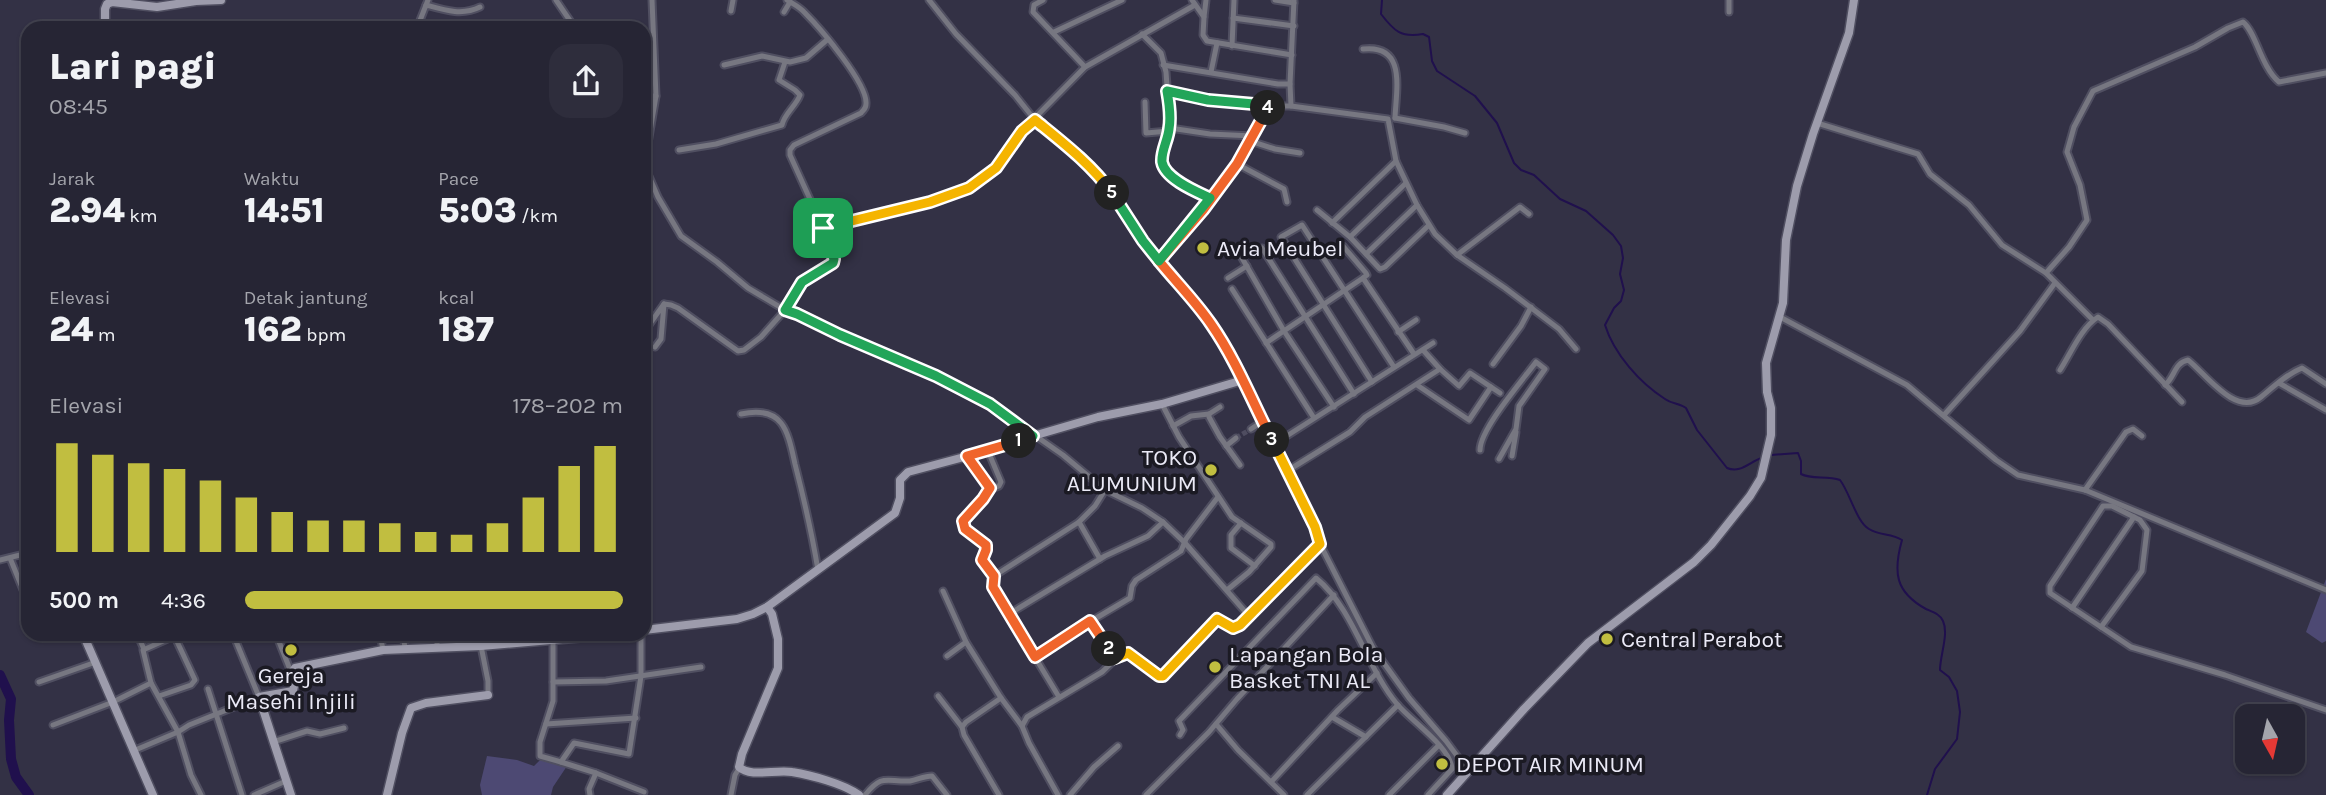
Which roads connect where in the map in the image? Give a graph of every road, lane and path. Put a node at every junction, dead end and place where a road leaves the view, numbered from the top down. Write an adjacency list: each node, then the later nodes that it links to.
1 (221, 0): 16 (street)
2 (556, 0): 26 (street)
3 (652, 0): 44 (street)
4 (733, 0): 19 (street)
5 (929, 0): 49 (street)
6 (1043, 0): 28 (street)
7 (1122, 0): 28 (street)
8 (1206, 0): 22 (street)
9 (1234, 0): 23 (street)
10 (1275, 0): 14 (street)
11 (1729, 0): 21 (street)
12 (1854, 0): 50 (street)
13 (789, 1): 20 (street); 30 (street)
14 (1294, 1): 27 (street)
15 (1194, 2): 22 (street); 29 (street)
16 (168, 3): 24 (street)
17 (427, 3): 18 (street); 25 (street)
18 (480, 8)
19 (731, 11)
20 (784, 12)
21 (1729, 12)
22 (1204, 17): 31 (street)
23 (1233, 18): 27 (street); 32 (street)
24 (105, 21)
25 (420, 21)
26 (570, 21)
27 (1294, 26): 34 (street)
28 (1054, 32): 38 (street)
29 (1142, 34): 37 (street); 38 (street)
30 (828, 39): 35 (street); 68 (street)
31 (1217, 43): 32 (street); 39 (street)
32 (1232, 46): 34 (street)
33 (1363, 50): 48 (street)
34 (1292, 55): 41 (street)
35 (785, 62): 36 (street); 55 (street)
36 (724, 65)
37 (1163, 65): 39 (street); 42 (street)
38 (1085, 67): 49 (street)
39 (1211, 72): 41 (street)
40 (2326, 73): 77 (street)
41 (1290, 85): 46 (street)
42 (1167, 91): 47 (street); 52 (street)
43 (651, 96): 44 (street)
44 (656, 96): 51 (street)
45 (1145, 102): 52 (street)
46 (1291, 106): 47 (street); 48 (street)
47 (1269, 109): 54 (street)
48 (1392, 118): 53 (street); 57 (street)
49 (1035, 120): 68 (street); 75 (street)
50 (1817, 123): 77 (street); 88 (street)
51 (651, 124)
52 (1169, 130): 54 (street); 61 (street)
53 (1465, 133)
54 (1252, 138): 56 (street); 58 (street)
55 (679, 150)
56 (1300, 153)
57 (1396, 161): 60 (street); 66 (street)
58 (1237, 164): 61 (street); 62 (street)
59 (651, 180): 86 (street)
60 (1406, 183): 63 (street); 69 (street)
61 (1210, 198): 75 (street)
62 (1287, 202)
63 (1417, 205): 67 (street); 72 (street)
64 (1317, 210): 66 (street)
65 (1529, 214): 73 (street)
66 (1332, 223): 69 (street)
67 (1428, 226): 72 (street); 73 (street)
68 (823, 228): 86 (street)
69 (1350, 237): 72 (street)
70 (1343, 246): 79 (street)
71 (1262, 248): 87 (street)
72 (1366, 254)
73 (1457, 255): 85 (street)
74 (1242, 258): 76 (street)
75 (1159, 261): 104 (street)
76 (1247, 267): 78 (street); 92 (street)
77 (2046, 273): 80 (street)
78 (1228, 278)
79 (1363, 278): 82 (street); 93 (street)
80 (2055, 283): 90 (street); 122 (street)
81 (1232, 289): 95 (street)
82 (1344, 290): 84 (street); 84 (street); 101 (street)
83 (664, 304): 86 (street); 91 (street); 96 (street)
84 (1324, 304): 87 (street); 105 (street)
85 (1531, 307): 97 (street); 100 (street)
86 (785, 310): 128 (street)
87 (1305, 317): 92 (street); 111 (street)
88 (1780, 317): 122 (street); 226 (street)
89 (1416, 320): 93 (street)
90 (2094, 320): 103 (street); 109 (street)
91 (651, 321)
92 (1284, 331): 95 (street); 117 (street)
93 (1398, 332): 99 (street)
94 (1433, 342): 98 (street)
95 (1266, 343): 123 (street)
96 (655, 347)
97 (1576, 349)
98 (1423, 350): 99 (street); 102 (street)
99 (1414, 354): 101 (street)
100 (1493, 364)
101 (1394, 367): 105 (street)
102 (1440, 369): 108 (street); 110 (street)
103 (2060, 370)
104 (1243, 380): 115 (street); 124 (street)
105 (1372, 382): 111 (street)
106 (2279, 383): 107 (street); 109 (street); 119 (street)
107 (2326, 384)
108 (1417, 385): 110 (street); 139 (street)
109 (2165, 385): 114 (street)
110 (1491, 387): 112 (street)
111 (1355, 393): 117 (street)
112 (1500, 393)
113 (1508, 400): 118 (street); 118 (street); 133 (street)
114 (2182, 402)
115 (1162, 404): 125 (street); 128 (street)
116 (1220, 407): 121 (street)
117 (1334, 407): 123 (street)
118 (1518, 409): 127 (street)
119 (2326, 410)
120 (741, 414): 155 (street)
121 (1209, 414): 125 (street); 132 (street)
122 (1944, 415): 140 (street)
123 (1314, 418): 131 (street)
124 (1263, 421): 126 (street); 131 (street)
125 (1173, 426): 143 (street)
126 (1251, 429)
127 (1516, 429): 136 (street); 137 (street)
128 (1033, 436): 134 (street); 141 (street)
129 (2142, 436): 140 (street)
130 (1236, 438): 132 (street)
131 (1274, 444): 139 (street)
132 (1226, 446): 138 (street)
133 (1480, 450)
134 (988, 451): 135 (street); 142 (street)
135 (967, 456): 142 (street); 155 (street)
136 (1512, 456)
137 (1499, 459)
138 (1240, 465)
139 (1287, 471): 149 (street)
140 (2085, 489): 159 (street)
141 (1105, 490): 145 (street); 146 (street)
142 (988, 491): 156 (street)
143 (1218, 497): 147 (street); 148 (street)
144 (2134, 517): 163 (street); 163 (street); 167 (street)
145 (1079, 522): 153 (street); 156 (street)
146 (1163, 522): 148 (street); 153 (street)
147 (1241, 523): 154 (street); 154 (street)
148 (1185, 543): 158 (street); 166 (street)
149 (1320, 544): 165 (street); 226 (street)
150 (21, 555): 151 (street)
151 (10, 558): 152 (street); 157 (street)
152 (0, 559)
153 (1100, 559): 164 (street)
154 (1255, 566): 158 (street)
155 (818, 569): 162 (street)
156 (994, 576): 164 (street)
157 (21, 588)
158 (1227, 590): 165 (street)
159 (2326, 590)
160 (943, 591): 181 (street)
161 (1334, 595): 193 (street); 213 (street); 218 (street)
162 (767, 607): 168 (street); 225 (street)
163 (2072, 608): 167 (street)
164 (1009, 614): 188 (street)
165 (1249, 616): 189 (street)
166 (1090, 621): 188 (street); 189 (street)
167 (2101, 627): 207 (street)
168 (651, 631)
169 (86, 641): 190 (street)
170 (140, 641): 185 (street)
171 (162, 641): 185 (street)
172 (180, 641): 200 (street)
173 (236, 641): 202 (street)
174 (279, 641): 192 (street)
175 (381, 641): 186 (street)
176 (404, 641): 184 (street)
177 (438, 641): 182 (street)
178 (500, 641): 183 (street)
179 (554, 641): 196 (street)
180 (643, 641): 194 (street)
181 (966, 642): 187 (street); 204 (street)
182 (438, 646): 183 (street); 184 (street)
183 (481, 646): 199 (street)
184 (405, 648): 186 (street)
185 (144, 649): 197 (street)
186 (383, 650): 192 (street)
187 (947, 656)
188 (1035, 657): 203 (street)
189 (1115, 658): 203 (street)
190 (96, 662): 195 (street); 205 (street)
191 (701, 667): 194 (street)
192 (291, 672): 202 (street)
193 (1377, 673): 206 (street); 209 (street)
194 (641, 676): 196 (street); 210 (street)
195 (39, 682)
196 (553, 682): 212 (street)
197 (151, 683): 200 (street); 205 (street)
198 (208, 689): 208 (street)
199 (488, 695): 236 (street)
200 (159, 696): 217 (street)
201 (938, 696): 215 (street)
202 (260, 697): 208 (street); 220 (street)
203 (1059, 697): 214 (street)
204 (1001, 698): 214 (street); 215 (street)
205 (113, 702): 211 (street); 223 (street)
206 (1398, 705): 219 (street); 221 (street)
207 (2326, 710)
208 (216, 716): 217 (street); 233 (street)
209 (1332, 717): 219 (street); 229 (street)
210 (636, 718): 212 (street); 224 (street)
211 (53, 724)
212 (547, 724): 224 (street)
213 (1216, 724): 229 (street); 245 (street)
214 (1022, 726): 243 (street)
215 (962, 727): 242 (street)
216 (344, 728): 220 (street)
217 (178, 732): 223 (street); 232 (street)
218 (1181, 735)
219 (1366, 737): 247 (street)
220 (273, 742): 228 (street)
221 (1439, 745): 248 (street); 249 (street)
222 (1118, 746): 244 (street)
223 (133, 751): 231 (street)
224 (561, 762): 227 (street)
225 (740, 767): 238 (street); 239 (street)
226 (1468, 772): 250 (street)
227 (596, 773): 230 (street); 237 (street)
228 (286, 781): 234 (street); 235 (street)
229 (1271, 782): 246 (street)
230 (645, 792)
231 (153, 795)
232 (201, 795)
233 (242, 795)
234 (254, 795)
235 (290, 795)
236 (387, 795)
237 (590, 795)
238 (732, 795)
239 (859, 795)
240 (865, 795): 241 (street)
241 (947, 795)
242 (999, 795)
243 (1058, 795)
244 (1070, 795)
245 (1146, 795)
246 (1284, 795)
247 (1307, 795)
248 (1389, 795)
249 (1428, 795)
250 (1447, 795)

